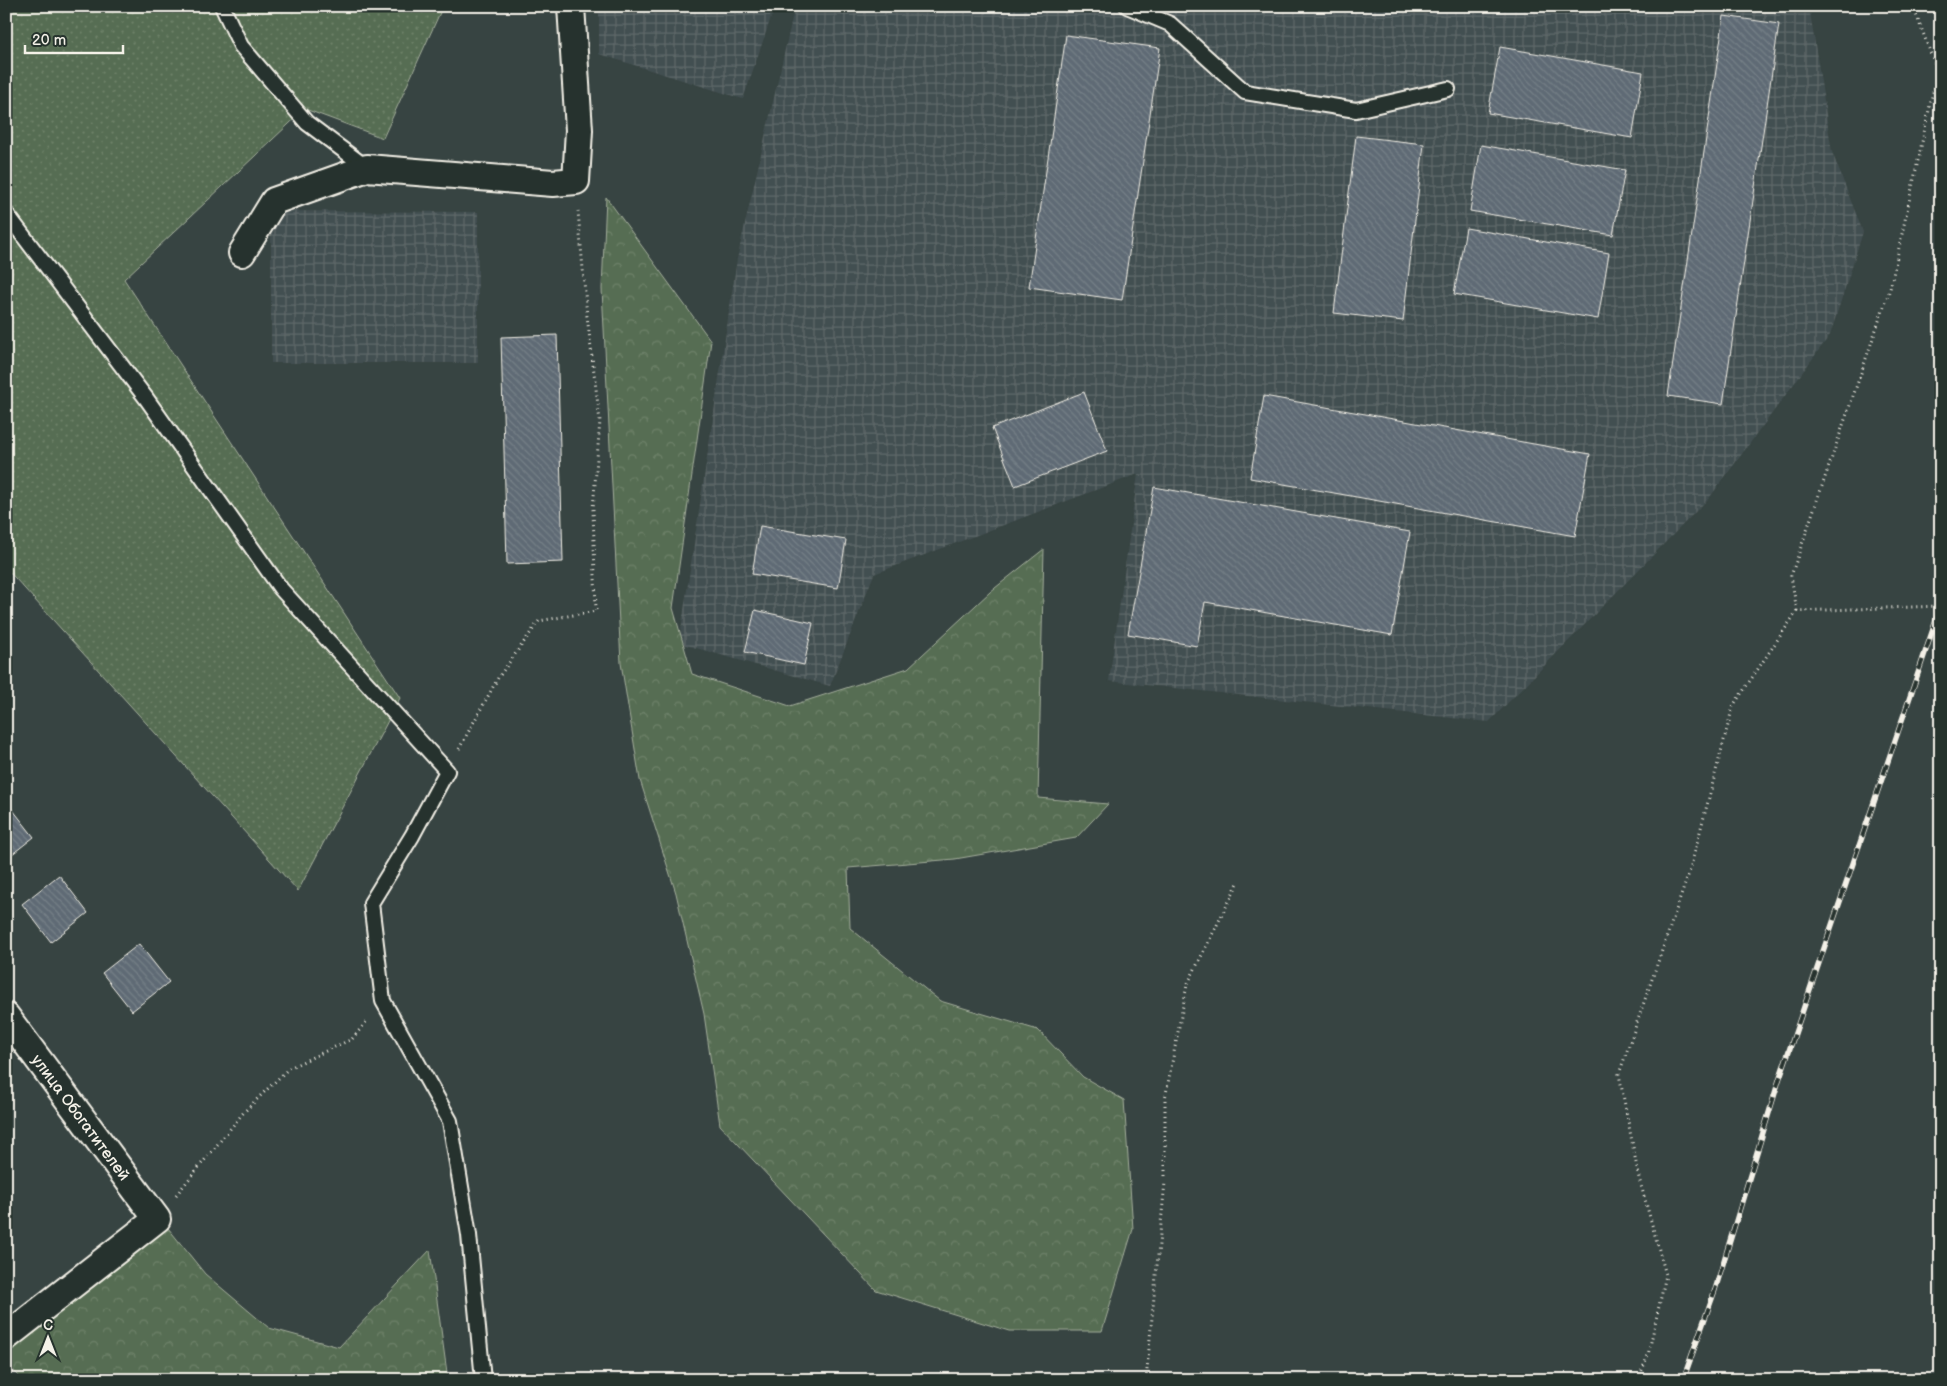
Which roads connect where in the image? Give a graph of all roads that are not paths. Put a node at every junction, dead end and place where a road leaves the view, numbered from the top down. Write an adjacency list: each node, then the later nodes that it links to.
1 (222, 6): 5 (lane)
2 (571, 6): 5 (street)
3 (1127, 6): 4 (lane)
4 (1448, 89)
5 (366, 168): 7 (street)
6 (6, 213): 10 (lane)
7 (242, 254)
8 (6, 1016): 9 (street, улица Обогатителей)
9 (6, 1337)
10 (483, 1380)

